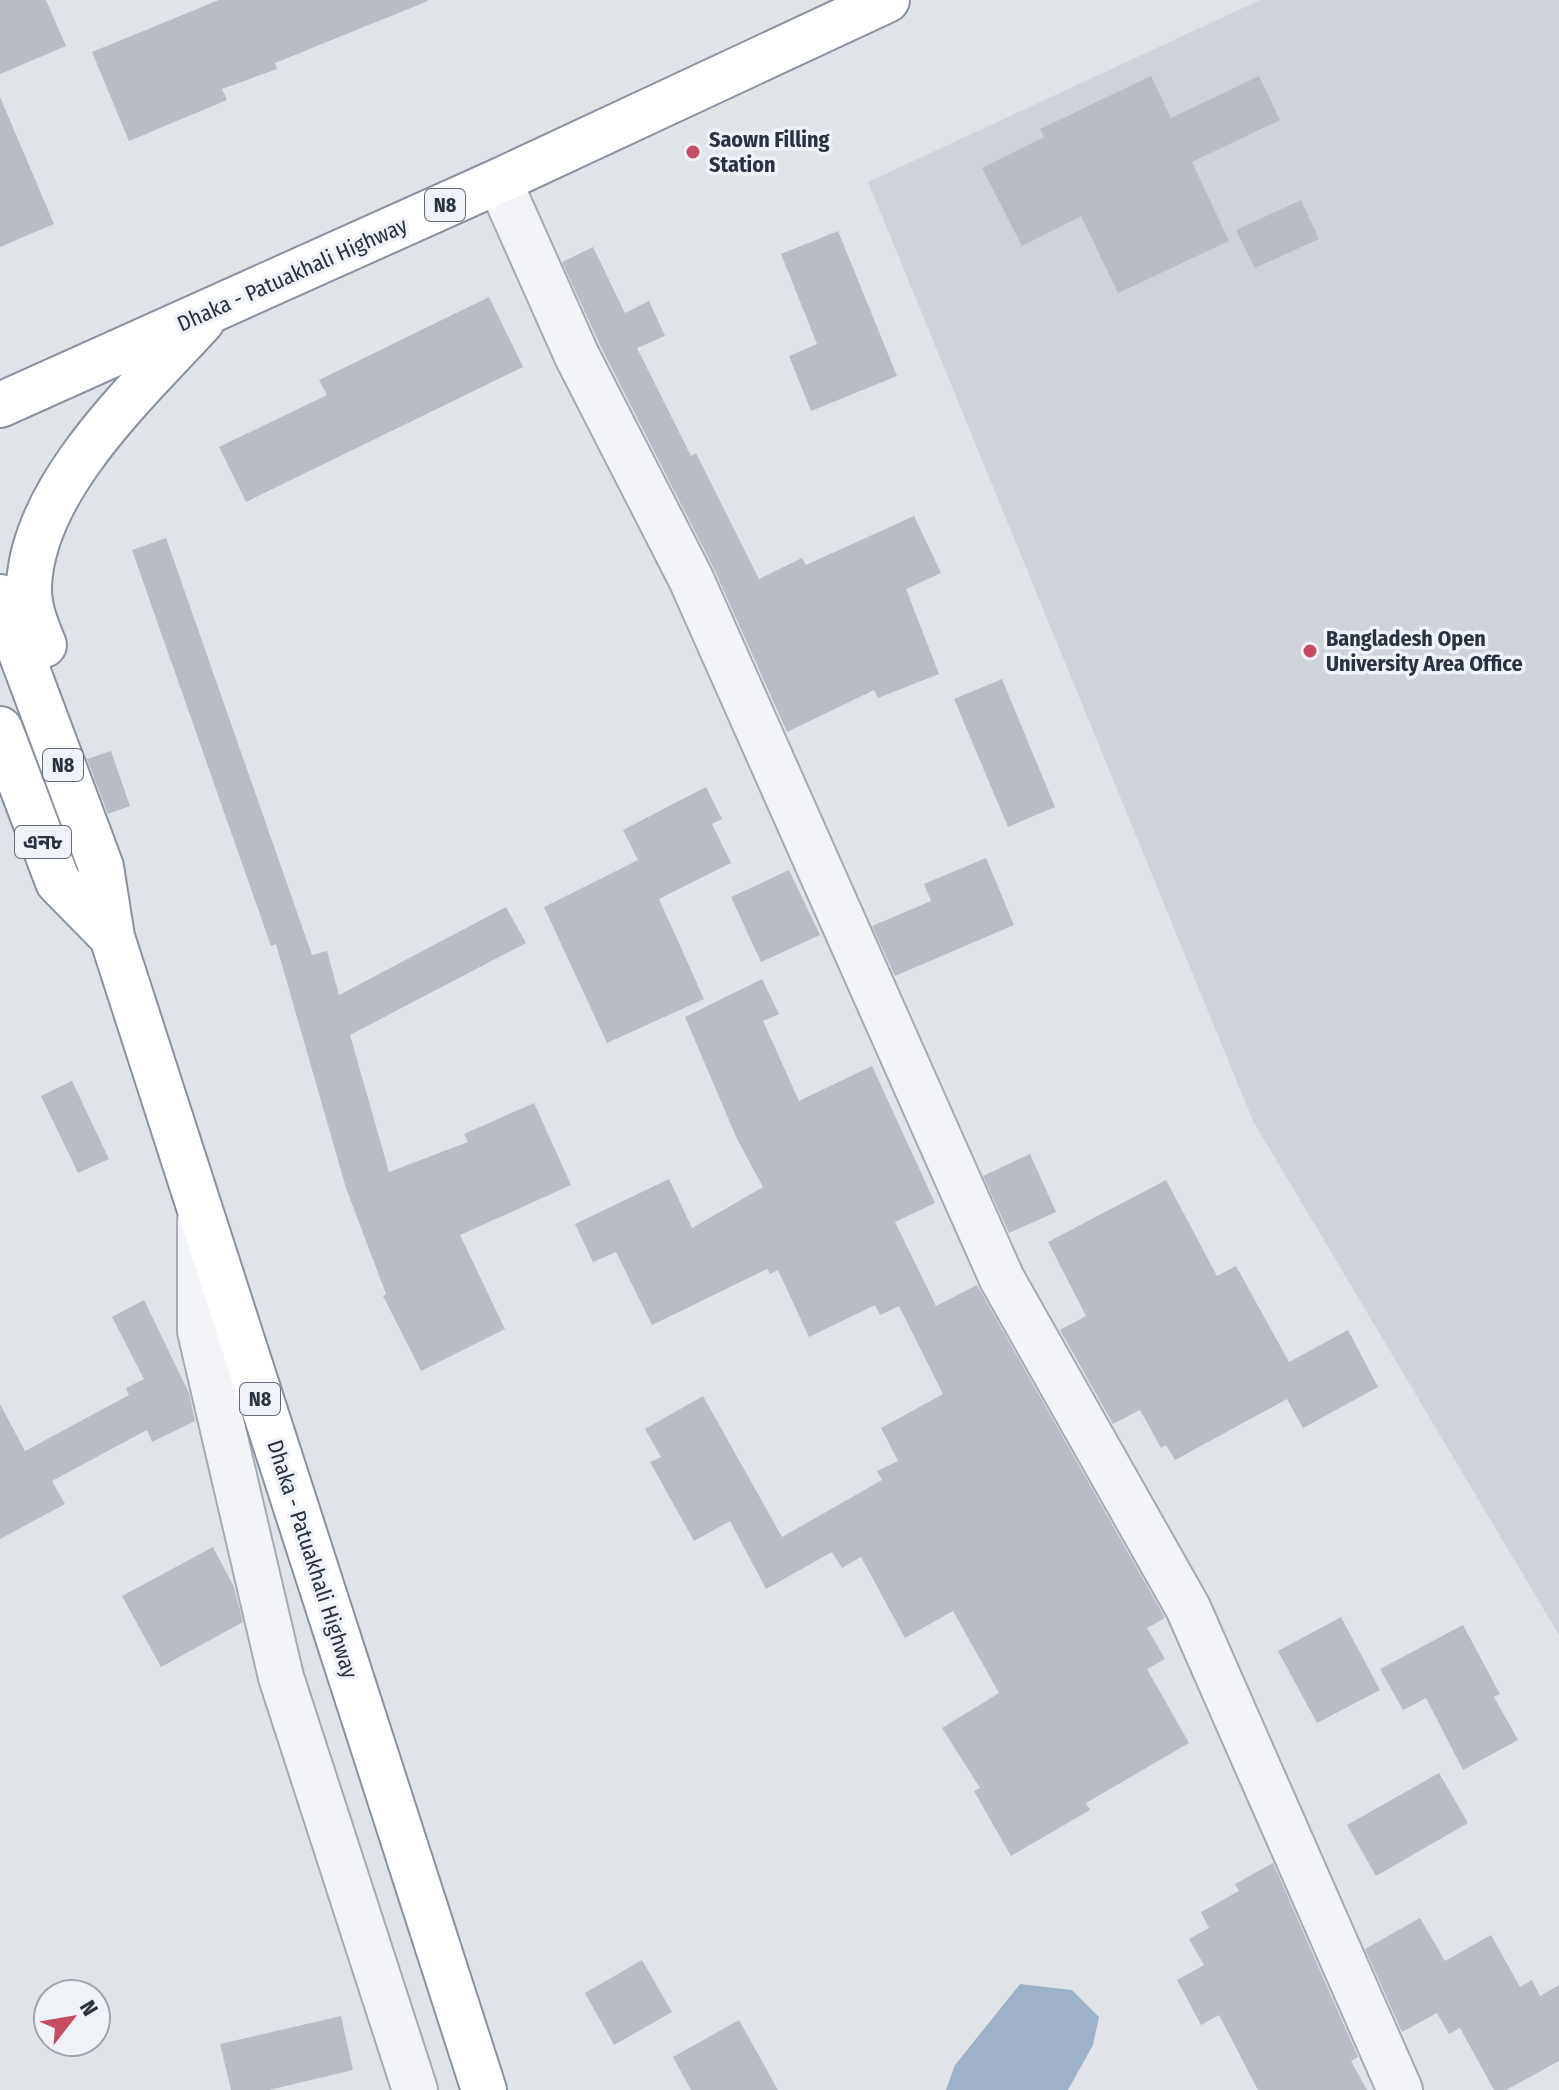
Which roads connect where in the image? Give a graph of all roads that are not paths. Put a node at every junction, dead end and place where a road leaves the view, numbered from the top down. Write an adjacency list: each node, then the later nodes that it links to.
1 (887, 0): 2 (highway, Dhaka - Patuakhali Highway / N8)
2 (499, 181): 3 (highway, Dhaka - Patuakhali Highway / N8); 12 (street)
3 (214, 308): 4 (highway, Dhaka - Patuakhali Highway / N8); 8 (highway, N8)
4 (0, 405)
5 (0, 597): 8 (highway, N8)
6 (0, 664): 8 (highway, N8)
7 (0, 729): 8 (highway, এন৮)
8 (112, 937): 9 (highway, Dhaka - Patuakhali Highway / N8)
9 (200, 1214): 10 (street); 11 (highway, Dhaka - Patuakhali Highway / N8)
10 (415, 2090)
11 (484, 2090)
12 (1400, 2090)

